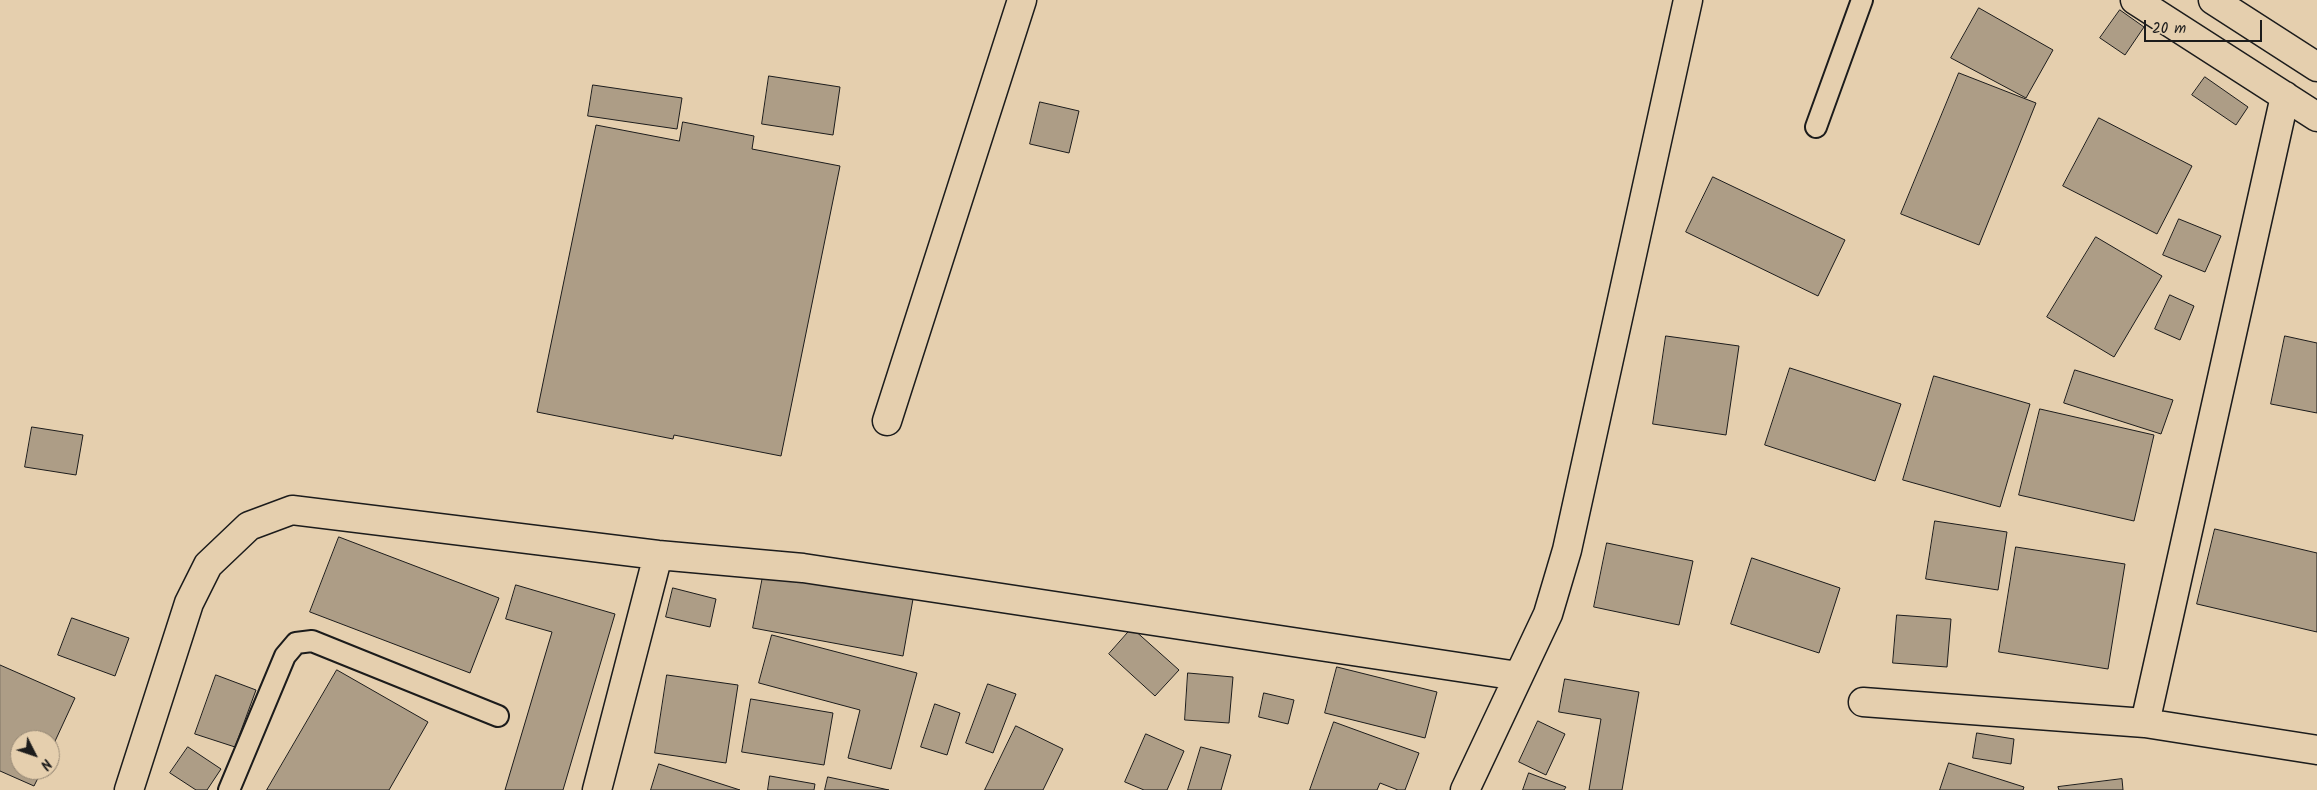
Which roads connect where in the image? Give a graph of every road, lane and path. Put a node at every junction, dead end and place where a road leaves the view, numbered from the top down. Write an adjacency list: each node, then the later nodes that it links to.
1 (1022, 0): 10 (street)
2 (1688, 0): 12 (street)
3 (1862, 0): 9 (lane)
4 (2135, 0): 7 (street)
5 (2213, 0): 6 (street)
6 (2317, 67)
7 (2285, 96): 8 (street); 15 (street)
8 (2317, 117)
9 (1816, 127)
10 (887, 420)
11 (658, 555): 12 (street); 17 (street); 19 (street)
12 (1518, 676): 20 (street)
13 (1863, 702): 15 (street)
14 (498, 716): 18 (lane)
15 (2145, 723): 16 (street)
16 (2317, 750)
17 (129, 790)
18 (229, 790)
19 (597, 790)
20 (1465, 790)

